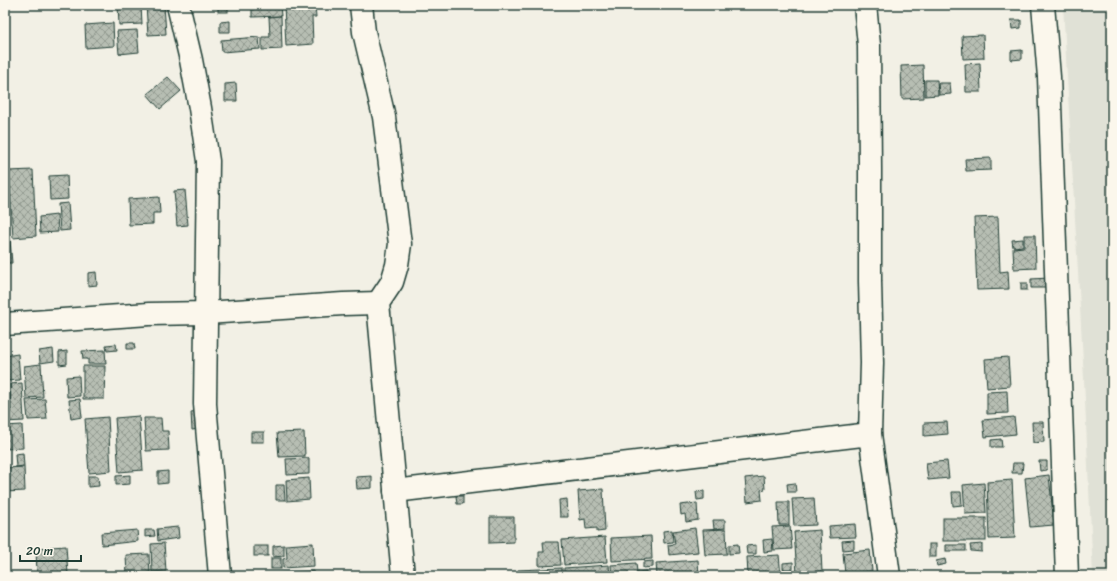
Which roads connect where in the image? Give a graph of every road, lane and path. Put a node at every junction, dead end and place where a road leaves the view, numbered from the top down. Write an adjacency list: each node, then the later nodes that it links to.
1 (178, 5): 6 (street)
2 (361, 5): 5 (street)
3 (865, 5): 8 (street)
4 (1043, 5): 13 (street)
5 (378, 303): 6 (street); 9 (street)
6 (206, 313): 7 (street); 10 (street)
7 (5, 324)
8 (870, 434): 9 (street); 12 (street)
9 (394, 491): 11 (street)
10 (220, 576)
11 (403, 576)
12 (888, 576)
13 (1067, 576)

